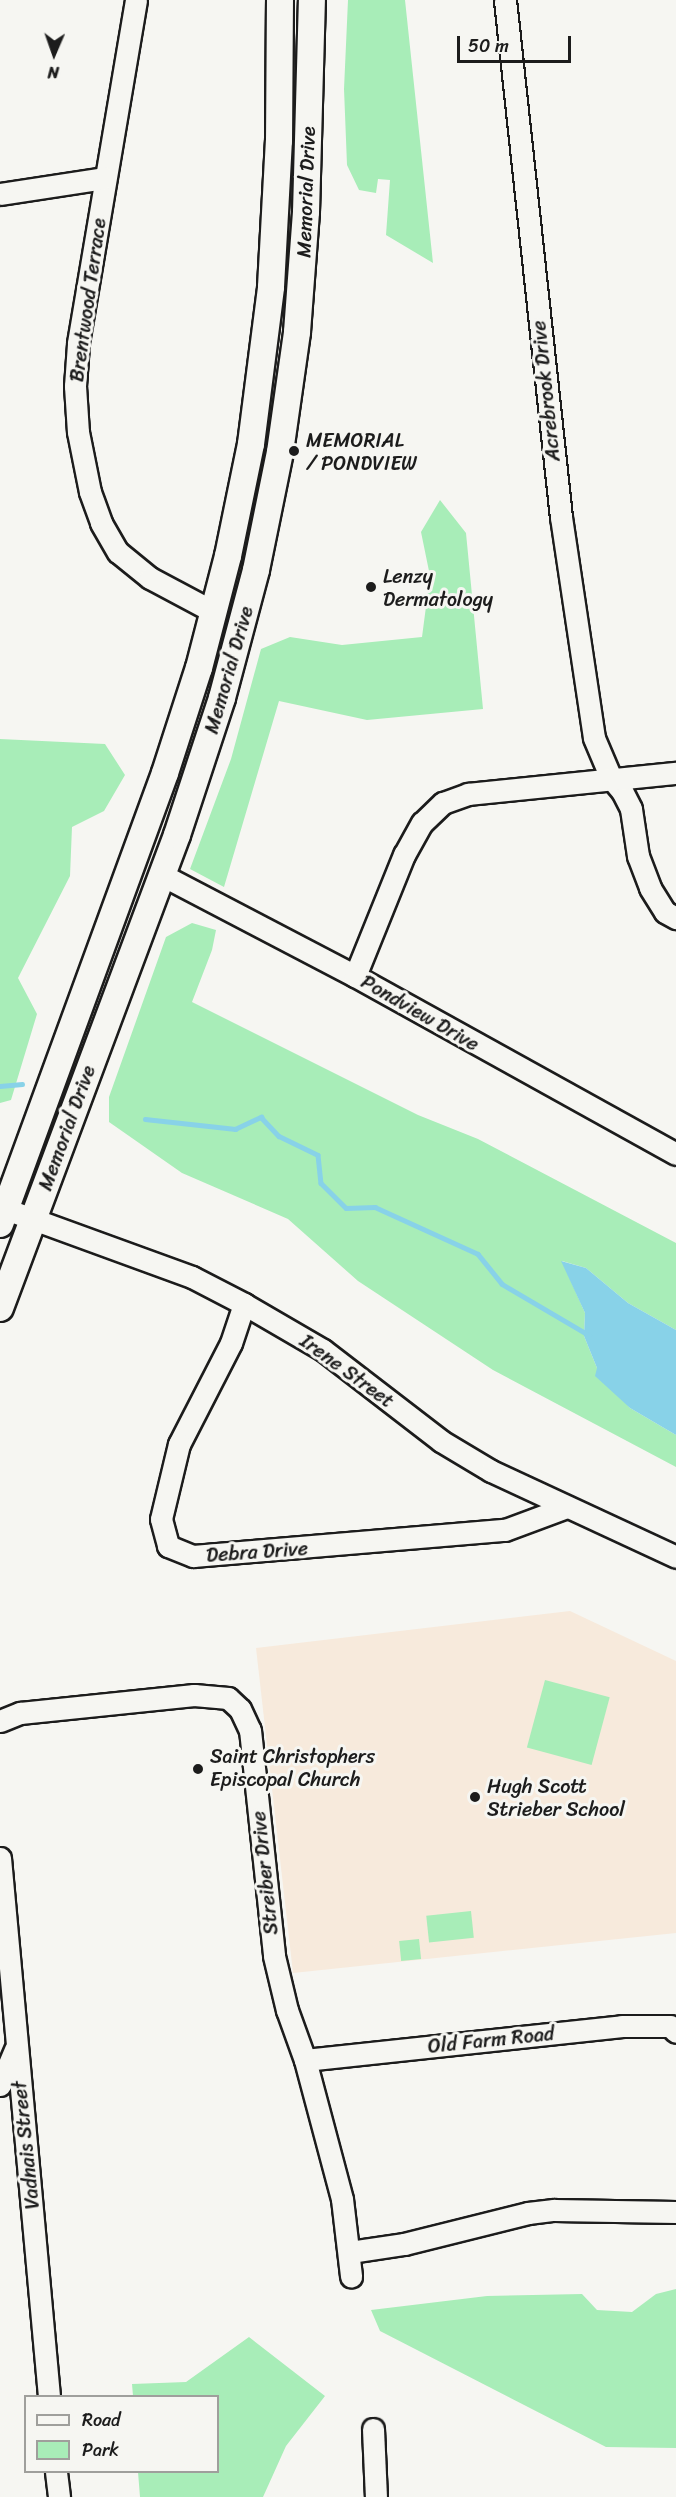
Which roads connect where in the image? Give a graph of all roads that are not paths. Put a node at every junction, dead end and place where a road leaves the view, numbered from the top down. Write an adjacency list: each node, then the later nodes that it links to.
1 (136, 0): 5 (street, Brentwood Terrace)
2 (280, 0): 7 (main road, Memorial Drive)
3 (312, 0): 10 (main road, Memorial Drive)
4 (505, 0): 9 (street, Acrebrook Drive)
5 (105, 178): 6 (street); 7 (street, Brentwood Terrace)
6 (0, 194)
7 (214, 612): 14 (main road, Memorial Drive)
8 (676, 773): 9 (street)
9 (611, 778): 11 (street, Acrebrook Drive); 12 (street)
10 (162, 875): 12 (street, Pondview Drive); 15 (main road, Memorial Drive)
11 (676, 918)
12 (355, 976): 13 (street, Pondview Drive)
13 (676, 1154)
14 (2, 1214): 15 (street, Irene Street)
15 (33, 1221): 16 (street, Irene Street); 17 (main road, Memorial Drive)
16 (244, 1304): 18 (street, Irene Street); 18 (street, Debra Drive)
17 (0, 1308)
18 (567, 1507): 19 (street, Irene Street)
19 (676, 1557)
20 (0, 1721): 24 (street, Streiber Drive)
21 (0, 1858): 23 (street, Vadnais Street)
22 (676, 2032): 24 (street, Old Farm Road)
23 (15, 2047): 25 (street); 29 (street, Vadnais Street)
24 (305, 2060): 27 (street, Streiber Drive)
25 (0, 2085)
26 (676, 2212): 27 (street)
27 (350, 2252): 28 (street, Streiber Drive)
28 (351, 2276)
29 (49, 2395)
30 (373, 2429): 33 (street)
31 (56, 2473): 32 (street)
32 (59, 2497)
33 (376, 2497)

